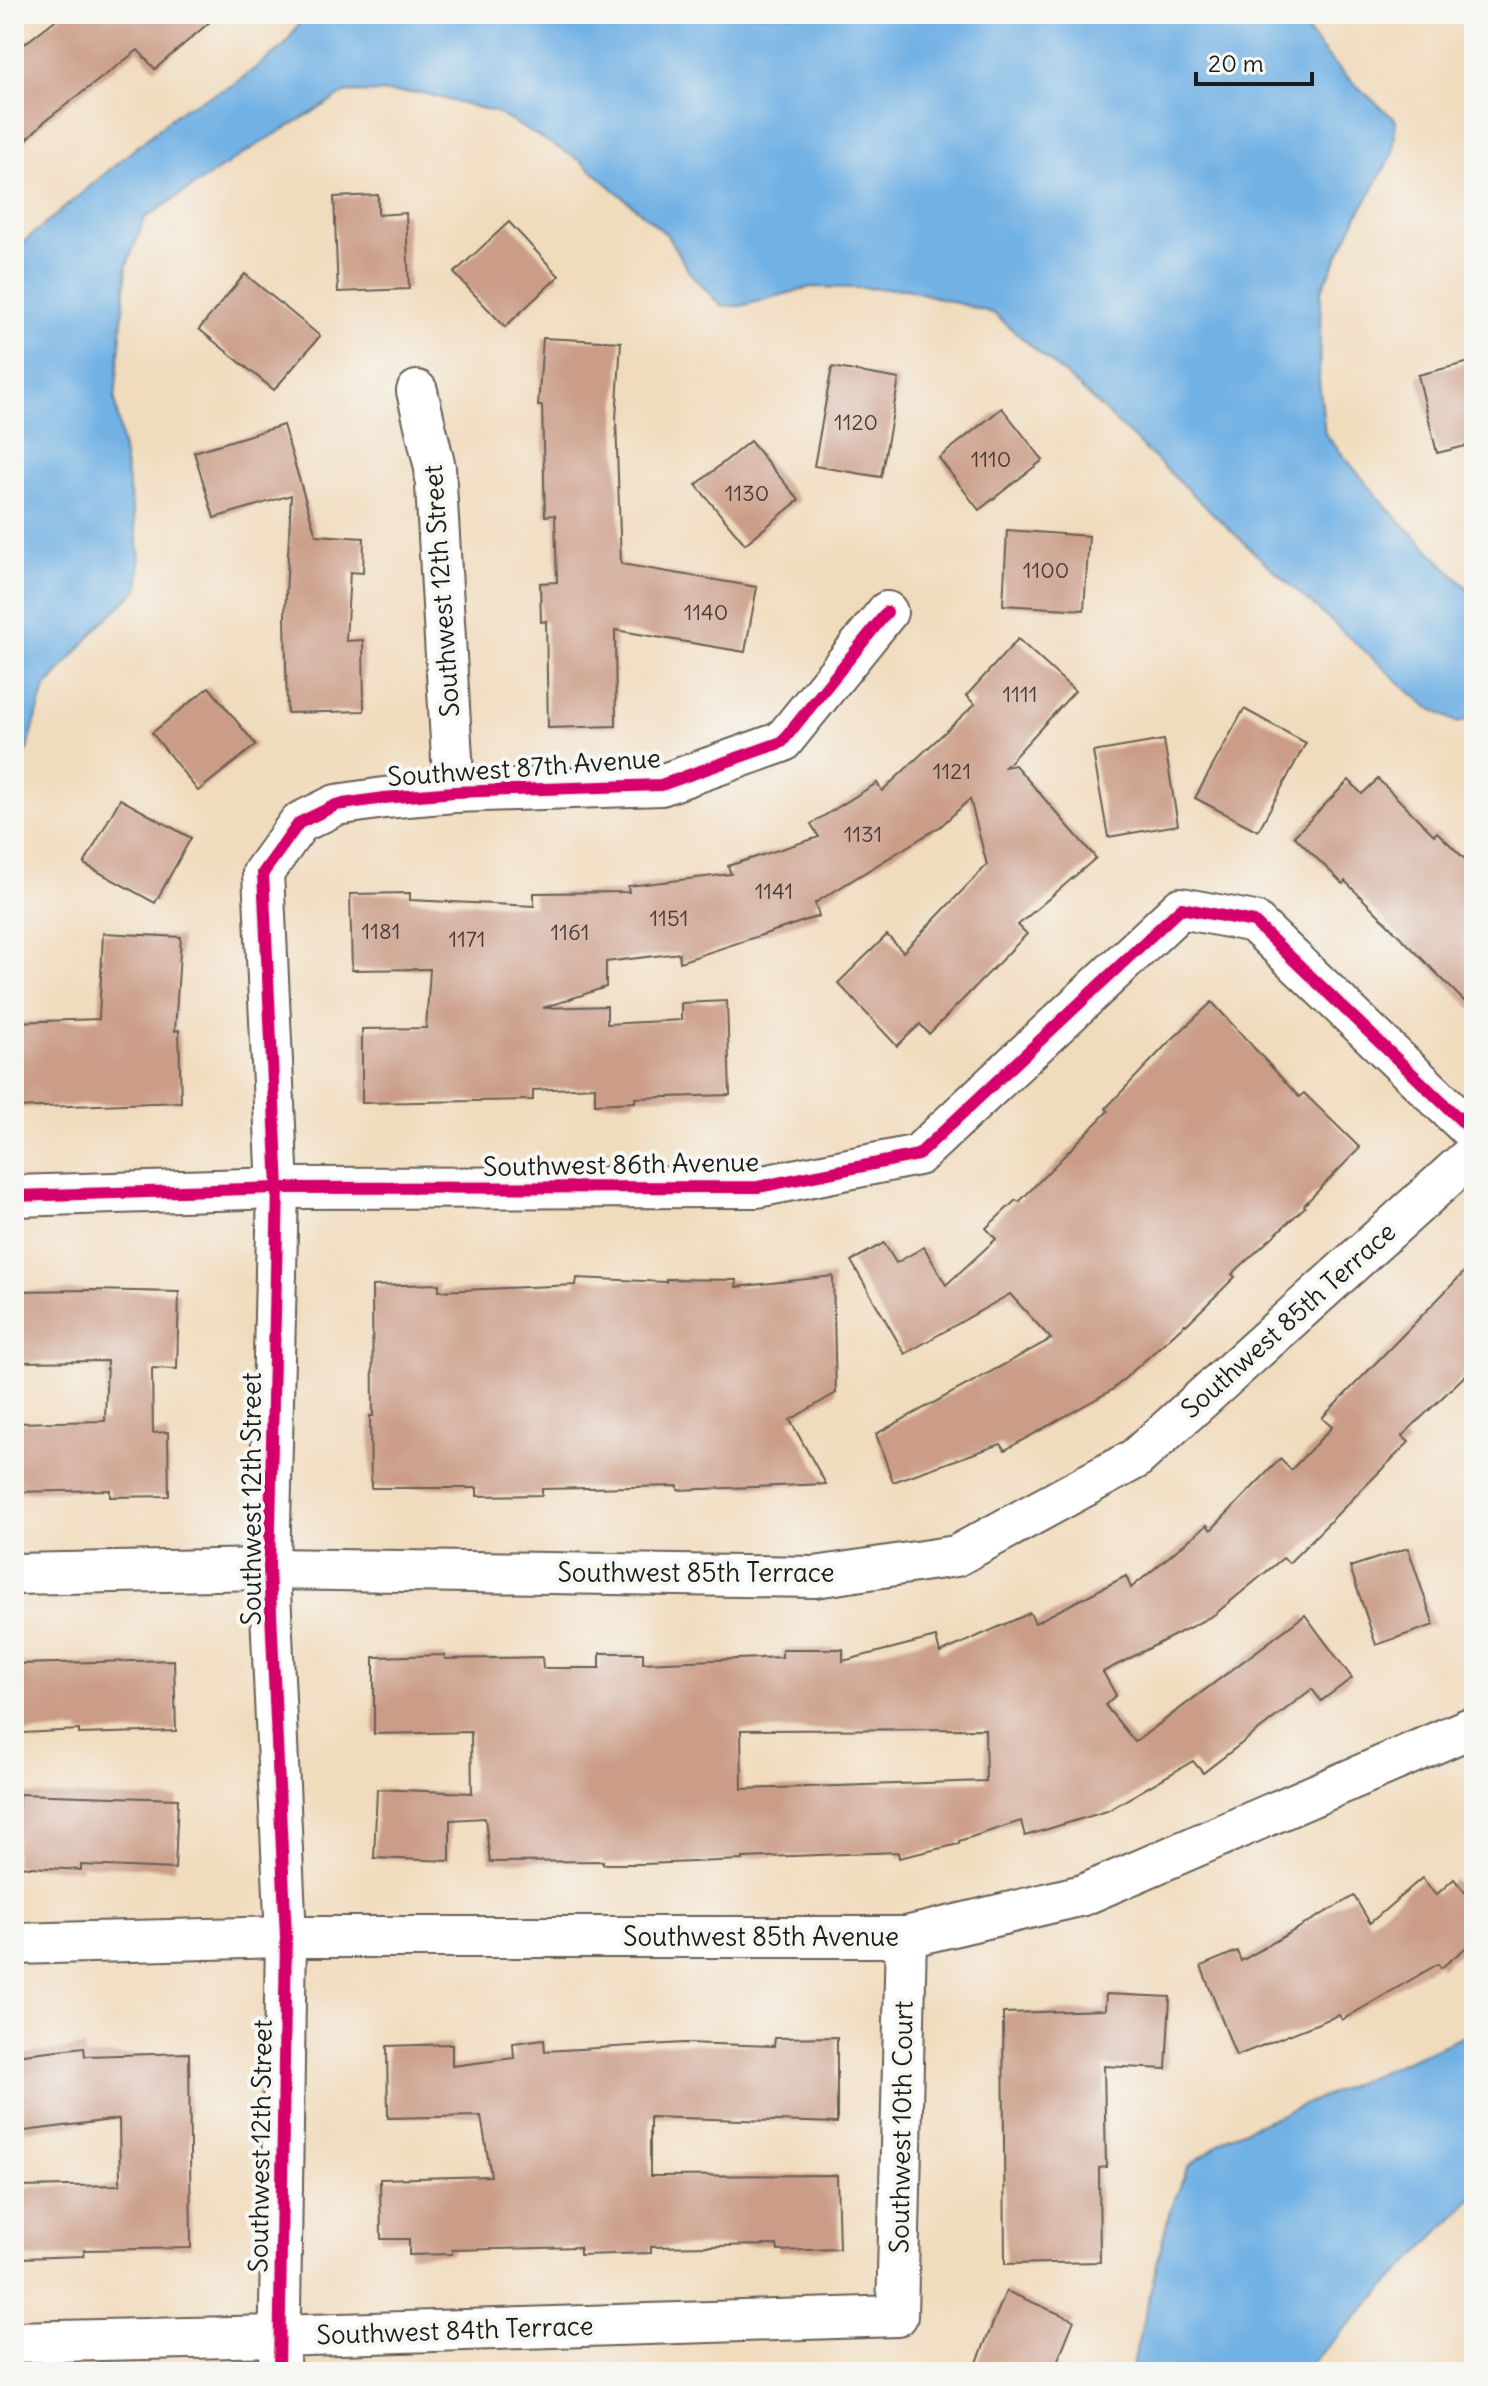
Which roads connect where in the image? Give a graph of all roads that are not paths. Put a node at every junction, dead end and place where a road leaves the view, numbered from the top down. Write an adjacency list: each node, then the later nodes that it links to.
1 (417, 391): 3 (street, Southwest 12th Street)
2 (887, 612): 3 (street, Southwest 87th Avenue)
3 (454, 792): 4 (street, Southwest 87th Avenue)
4 (336, 805): 7 (street, Southwest 12th Street)
5 (1474, 1133): 7 (street, Southwest 86th Avenue)
6 (1474, 1153): 9 (street, Southwest 85th Terrace)
7 (278, 1188): 8 (street, Southwest 86th Avenue); 9 (street, Southwest 12th Street)
8 (14, 1196)
9 (269, 1569): 10 (street, Southwest 85th Terrace); 12 (street, Southwest 12th Street)
10 (14, 1574)
11 (1468, 1729): 13 (street, Southwest 85th Avenue)
12 (286, 1937): 13 (street, Southwest 85th Avenue); 14 (street, Southwest 85th Avenue); 17 (street, Southwest 12th Street)
13 (906, 1937): 15 (street, Southwest 10th Court)
14 (14, 1944)
15 (897, 2316): 17 (street, Southwest 84th Terrace)
16 (14, 2342): 17 (street, Southwest 84th Terrace)
17 (278, 2354)

